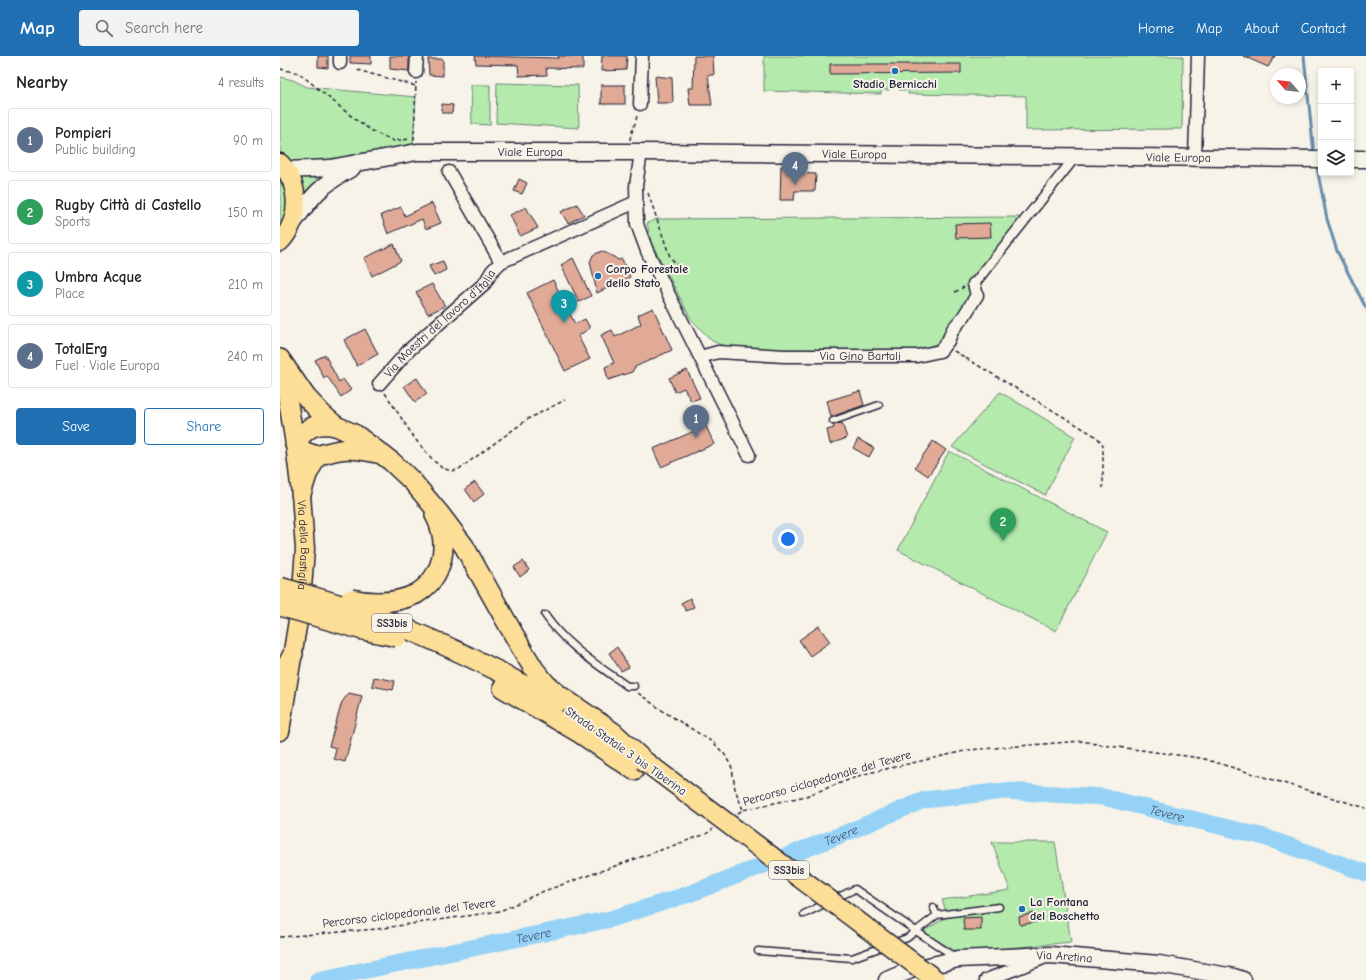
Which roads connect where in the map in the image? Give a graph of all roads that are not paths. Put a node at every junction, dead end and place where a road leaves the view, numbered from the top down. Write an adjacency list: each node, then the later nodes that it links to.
1 (417, 56): 4 (street)
2 (642, 56): 5 (street)
3 (1198, 56): 8 (street)
4 (416, 72)
5 (640, 104)
6 (635, 147): 7 (main road, Viale Europa); 12 (main road, Viale Europa); 15 (street)
7 (1076, 156): 8 (main road, Viale Europa); 19 (street)
8 (1195, 158): 9 (main road, Viale Europa)
9 (1313, 158)
10 (1354, 159): 11 (main road)
11 (1366, 159)
12 (365, 162): 13 (main road, Viale Europa); 16 (main road, Viale Europa)
13 (283, 166): 16 (main road)
14 (450, 172): 18 (street, Via Maestri del lavoro d'Italia)
15 (636, 198): 18 (street, Via Maestri del lavoro d'Italia); 20 (street)
16 (292, 225): 17 (main road)
17 (280, 242)
18 (501, 262): 22 (street, Via Maestri del lavoro d'Italia)
19 (974, 284): 20 (street, Via Gino Bartali)
20 (700, 357): 28 (street)
21 (280, 360): 25 (highway); 26 (main road, Via della Bastiglia)
22 (378, 384)
23 (879, 406): 24 (lane)
24 (832, 421)
25 (336, 426): 26 (highway); 27 (highway)
26 (295, 444): 29 (highway); 30 (main road, Via della Bastiglia)
27 (382, 455): 29 (highway); 31 (highway)
28 (749, 455)
29 (317, 456): 30 (highway)
30 (301, 494): 38 (main road, Via della Bastiglia)
31 (424, 495): 32 (highway, bridge); 43 (highway)
32 (280, 580)
33 (280, 587): 39 (highway, Strada Statale 3 bis Tiberina / SS3bis, bridge)
34 (280, 601): 37 (highway, Strada Statale 3 bis Tiberina / SS3bis, bridge)
35 (280, 606): 37 (highway, bridge)
36 (545, 615): 41 (lane)
37 (397, 637): 39 (highway, Strada Statale 3 bis Tiberina / SS3bis)
38 (293, 654): 40 (highway); 42 (main road, Via della Bastiglia)
39 (496, 677): 43 (highway, Strada Statale 3 bis Tiberina / SS3bis)
40 (280, 679)
41 (634, 686)
42 (280, 730)
43 (638, 765): 54 (highway, Strada Statale 3 bis Tiberina / SS3bis); 55 (highway, Strada Statale 3 bis Tiberina / SS3bis, bridge)
44 (933, 907): 47 (lane)
45 (998, 907): 47 (lane)
46 (804, 914): 48 (lane)
47 (937, 915): 48 (lane)
48 (916, 931): 49 (lane); 51 (lane)
49 (758, 951)
50 (1050, 956): 51 (main road, Via Aretina); 52 (street); 57 (main road, Via Aretina)
51 (958, 959): 53 (main road, Via Aretina)
52 (1001, 977): 56 (street)
53 (887, 980)
54 (917, 980)
55 (936, 980)
56 (986, 980)
57 (1243, 980)

